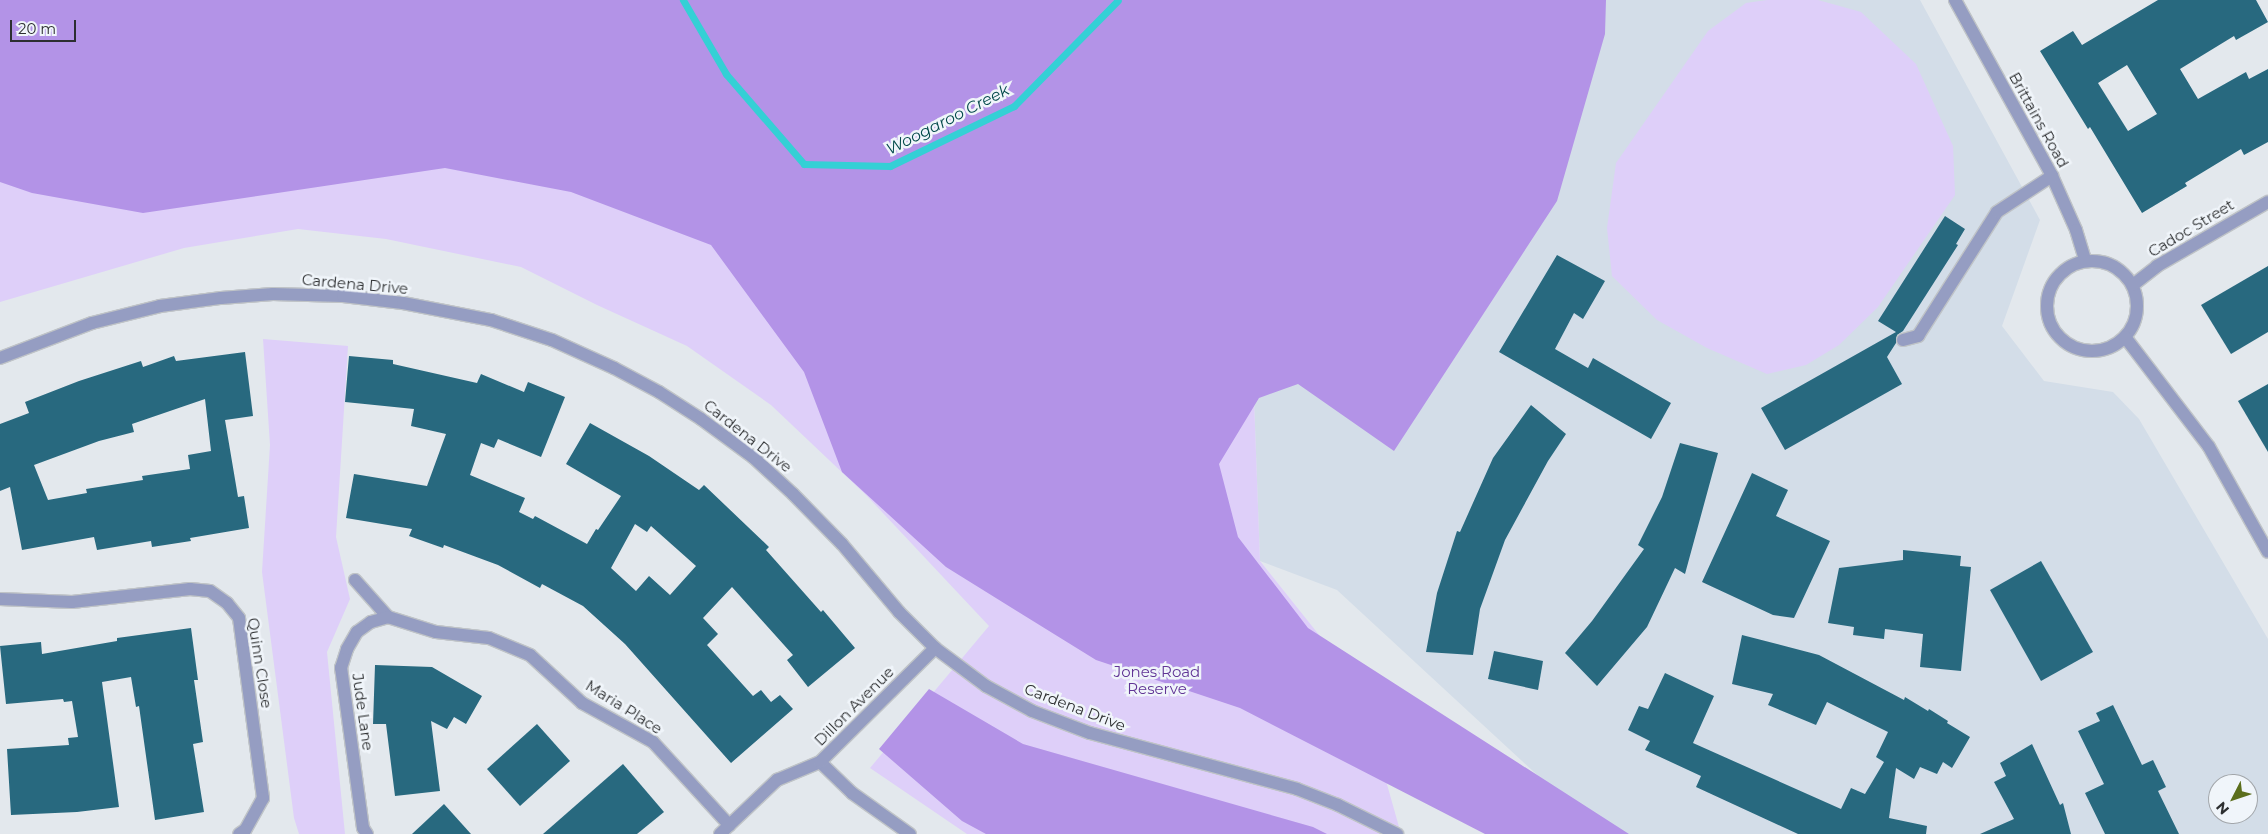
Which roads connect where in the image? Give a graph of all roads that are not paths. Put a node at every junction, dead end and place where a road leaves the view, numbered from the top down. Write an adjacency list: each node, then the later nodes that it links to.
1 (1955, 0): 2 (street, Brittains Road)
2 (2052, 176): 4 (street, Brittains Road); 7 (street)
3 (2268, 202): 5 (street, Cadoc Street)
4 (2085, 260): 5 (street); 6 (street)
5 (2133, 286): 6 (street)
6 (2125, 337): 9 (street)
7 (1903, 340)
8 (0, 358): 13 (street, Cardena Drive)
9 (2268, 552)
10 (355, 580): 12 (street)
11 (0, 599): 16 (street, Quinn Close)
12 (388, 617): 15 (street, Maria Place); 17 (street, Jude Lane)
13 (935, 648): 14 (street, Dillon Avenue); 19 (street, Cardena Drive)
14 (820, 762): 15 (street, Dillon Avenue); 18 (street)
15 (725, 829)
16 (239, 834)
17 (367, 834)
18 (910, 834)
19 (1397, 834)

